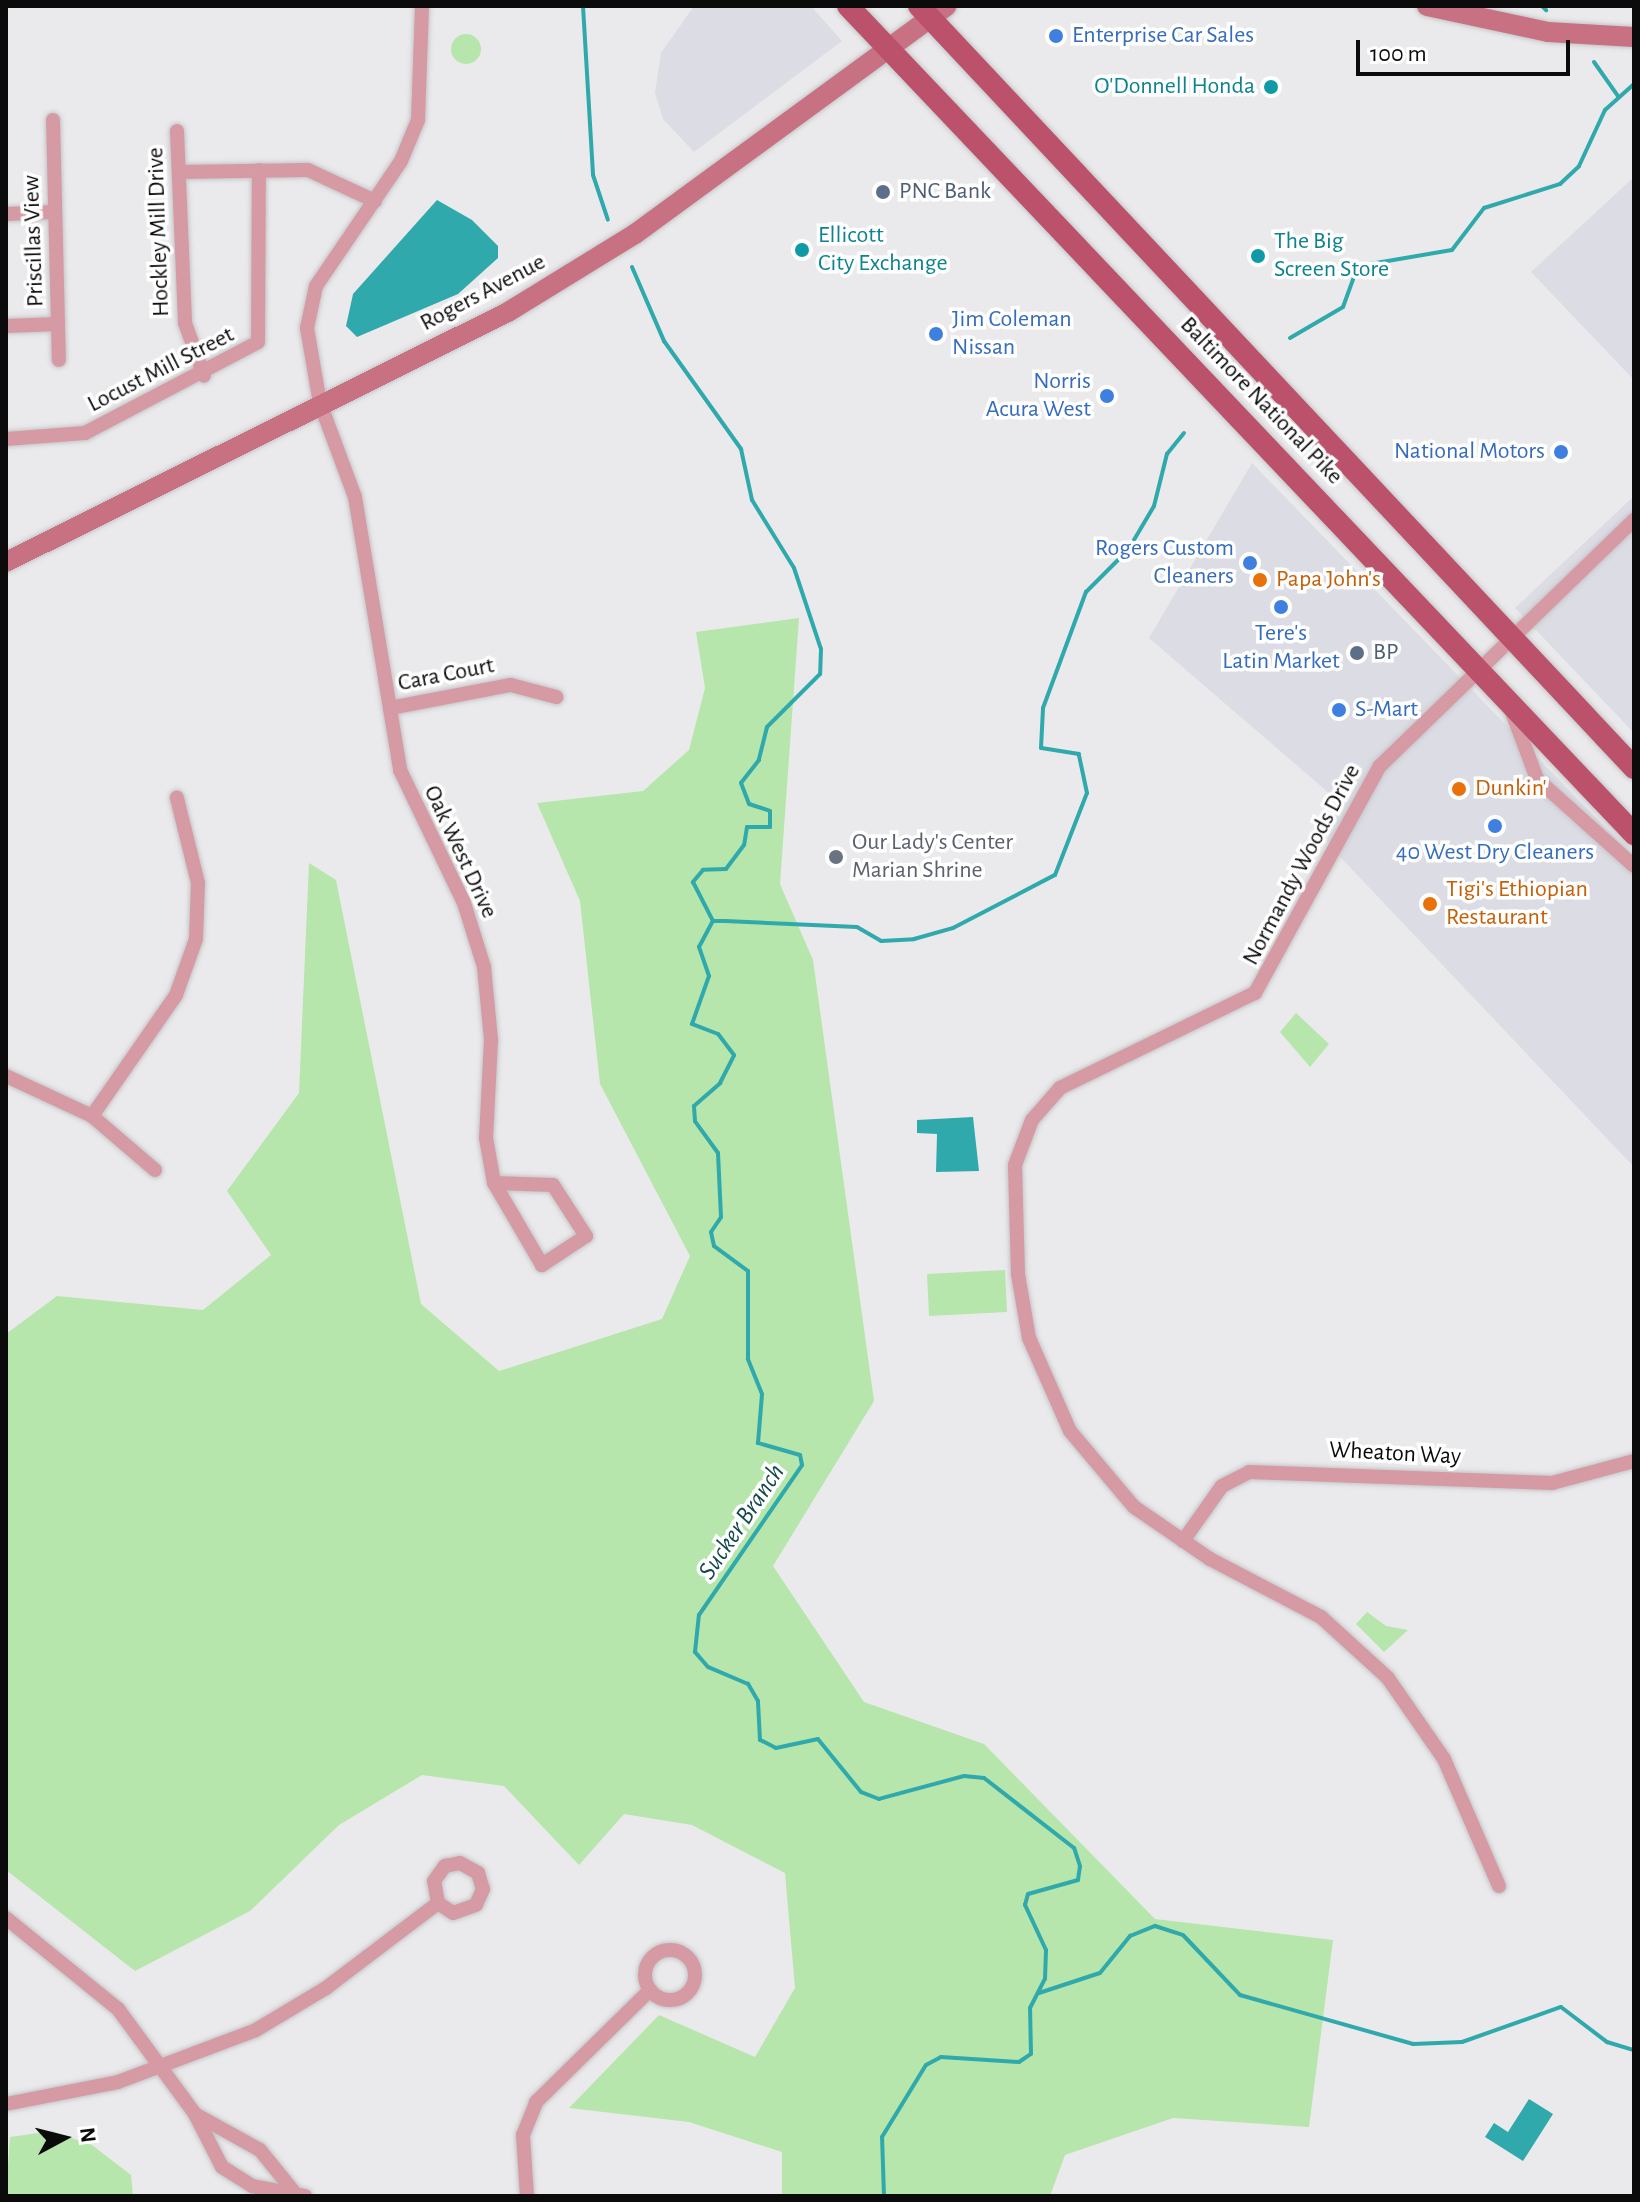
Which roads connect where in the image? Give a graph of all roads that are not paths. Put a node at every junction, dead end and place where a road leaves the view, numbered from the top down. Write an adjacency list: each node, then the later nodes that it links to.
1 (422, 6): 11 (street, Oak West Drive)
2 (848, 6): 6 (main road, Baltimore National Pike)
3 (1427, 6): 5 (main road)
4 (932, 9): 6 (main road, Rogers Avenue); 22 (main road, Baltimore National Pike)
5 (1634, 37)
6 (885, 45): 18 (main road, Rogers Avenue); 23 (main road, Baltimore National Pike)
7 (53, 120): 12 (street, Priscillas View)
8 (177, 131): 10 (street, Hockley Mill Drive)
9 (259, 170): 10 (street); 11 (street); 17 (street, Locust Mill Street)
10 (179, 172): 17 (street, Hockley Mill Drive)
11 (375, 201): 18 (street, Oak West Drive)
12 (54, 212): 13 (street); 14 (street, Priscillas View)
13 (6, 214)
14 (58, 324): 15 (street); 16 (street, Priscillas View)
15 (6, 326)
16 (59, 360)
17 (204, 376): 19 (street, Locust Mill Street)
18 (320, 403): 21 (main road, Rogers Avenue); 26 (street, Oak West Drive)
19 (6, 439)
20 (1634, 520): 22 (street, Normandy Woods Drive)
21 (6, 562)
22 (1512, 638): 23 (street, Normandy Woods Drive); 27 (main road, Baltimore National Pike)
23 (1478, 670): 25 (main road, Baltimore National Pike); 36 (street, Normandy Woods Drive)
24 (556, 697): 26 (street, Cara Court)
25 (1508, 703): 29 (main road, Baltimore National Pike); 30 (street)
26 (390, 708): 34 (street, Oak West Drive)
27 (1634, 768)
28 (177, 798): 32 (street)
29 (1634, 834)
30 (1634, 866)
31 (6, 1076): 32 (street)
32 (92, 1116): 33 (street)
33 (155, 1170)
34 (494, 1183): 34 (street, Oak West Drive)
35 (1634, 1461): 36 (street, Wheaton Way)
36 (1183, 1541): 37 (street, Normandy Woods Drive)
37 (1499, 1886)
38 (438, 1903): 41 (street)
39 (6, 1918): 41 (street)
40 (650, 1990): 45 (street)
41 (162, 2066): 42 (street); 43 (street)
42 (6, 2104)
43 (195, 2114): 44 (street); 44 (street)
44 (300, 2194)
45 (527, 2196)

